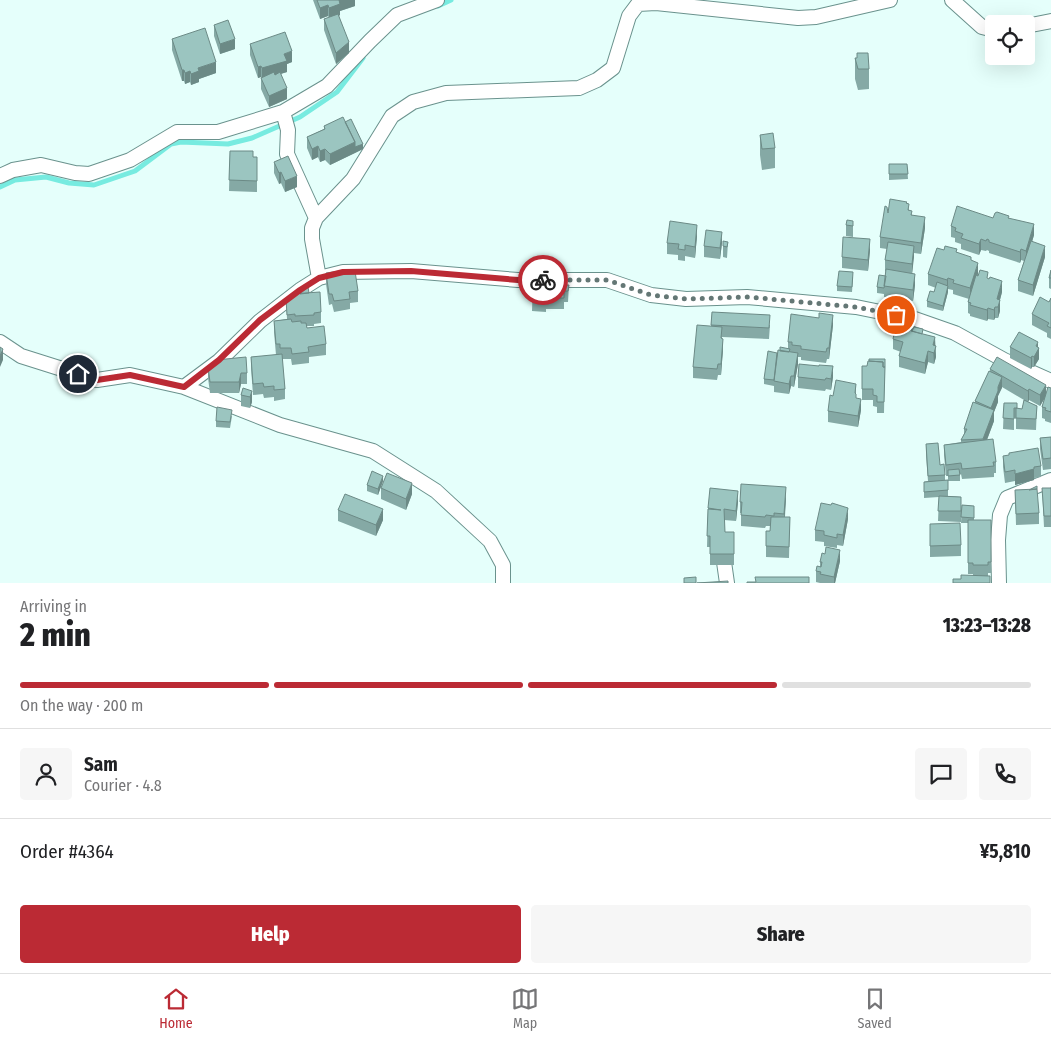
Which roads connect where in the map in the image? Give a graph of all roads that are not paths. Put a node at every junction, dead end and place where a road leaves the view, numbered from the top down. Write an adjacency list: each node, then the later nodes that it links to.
1 (437, 0): 7 (street)
2 (890, 0): 9 (street)
3 (952, 0): 6 (street)
4 (1051, 22): 5 (street)
5 (1035, 25)
6 (985, 28)
7 (285, 120): 8 (street); 9 (street)
8 (0, 176)
9 (316, 218): 10 (street)
10 (319, 278): 12 (street); 13 (street)
11 (0, 342): 13 (street)
12 (1051, 381)
13 (184, 387): 16 (street)
14 (1051, 480): 18 (street)
15 (723, 555): 17 (street)
16 (503, 583)
17 (726, 583)
18 (998, 583)

